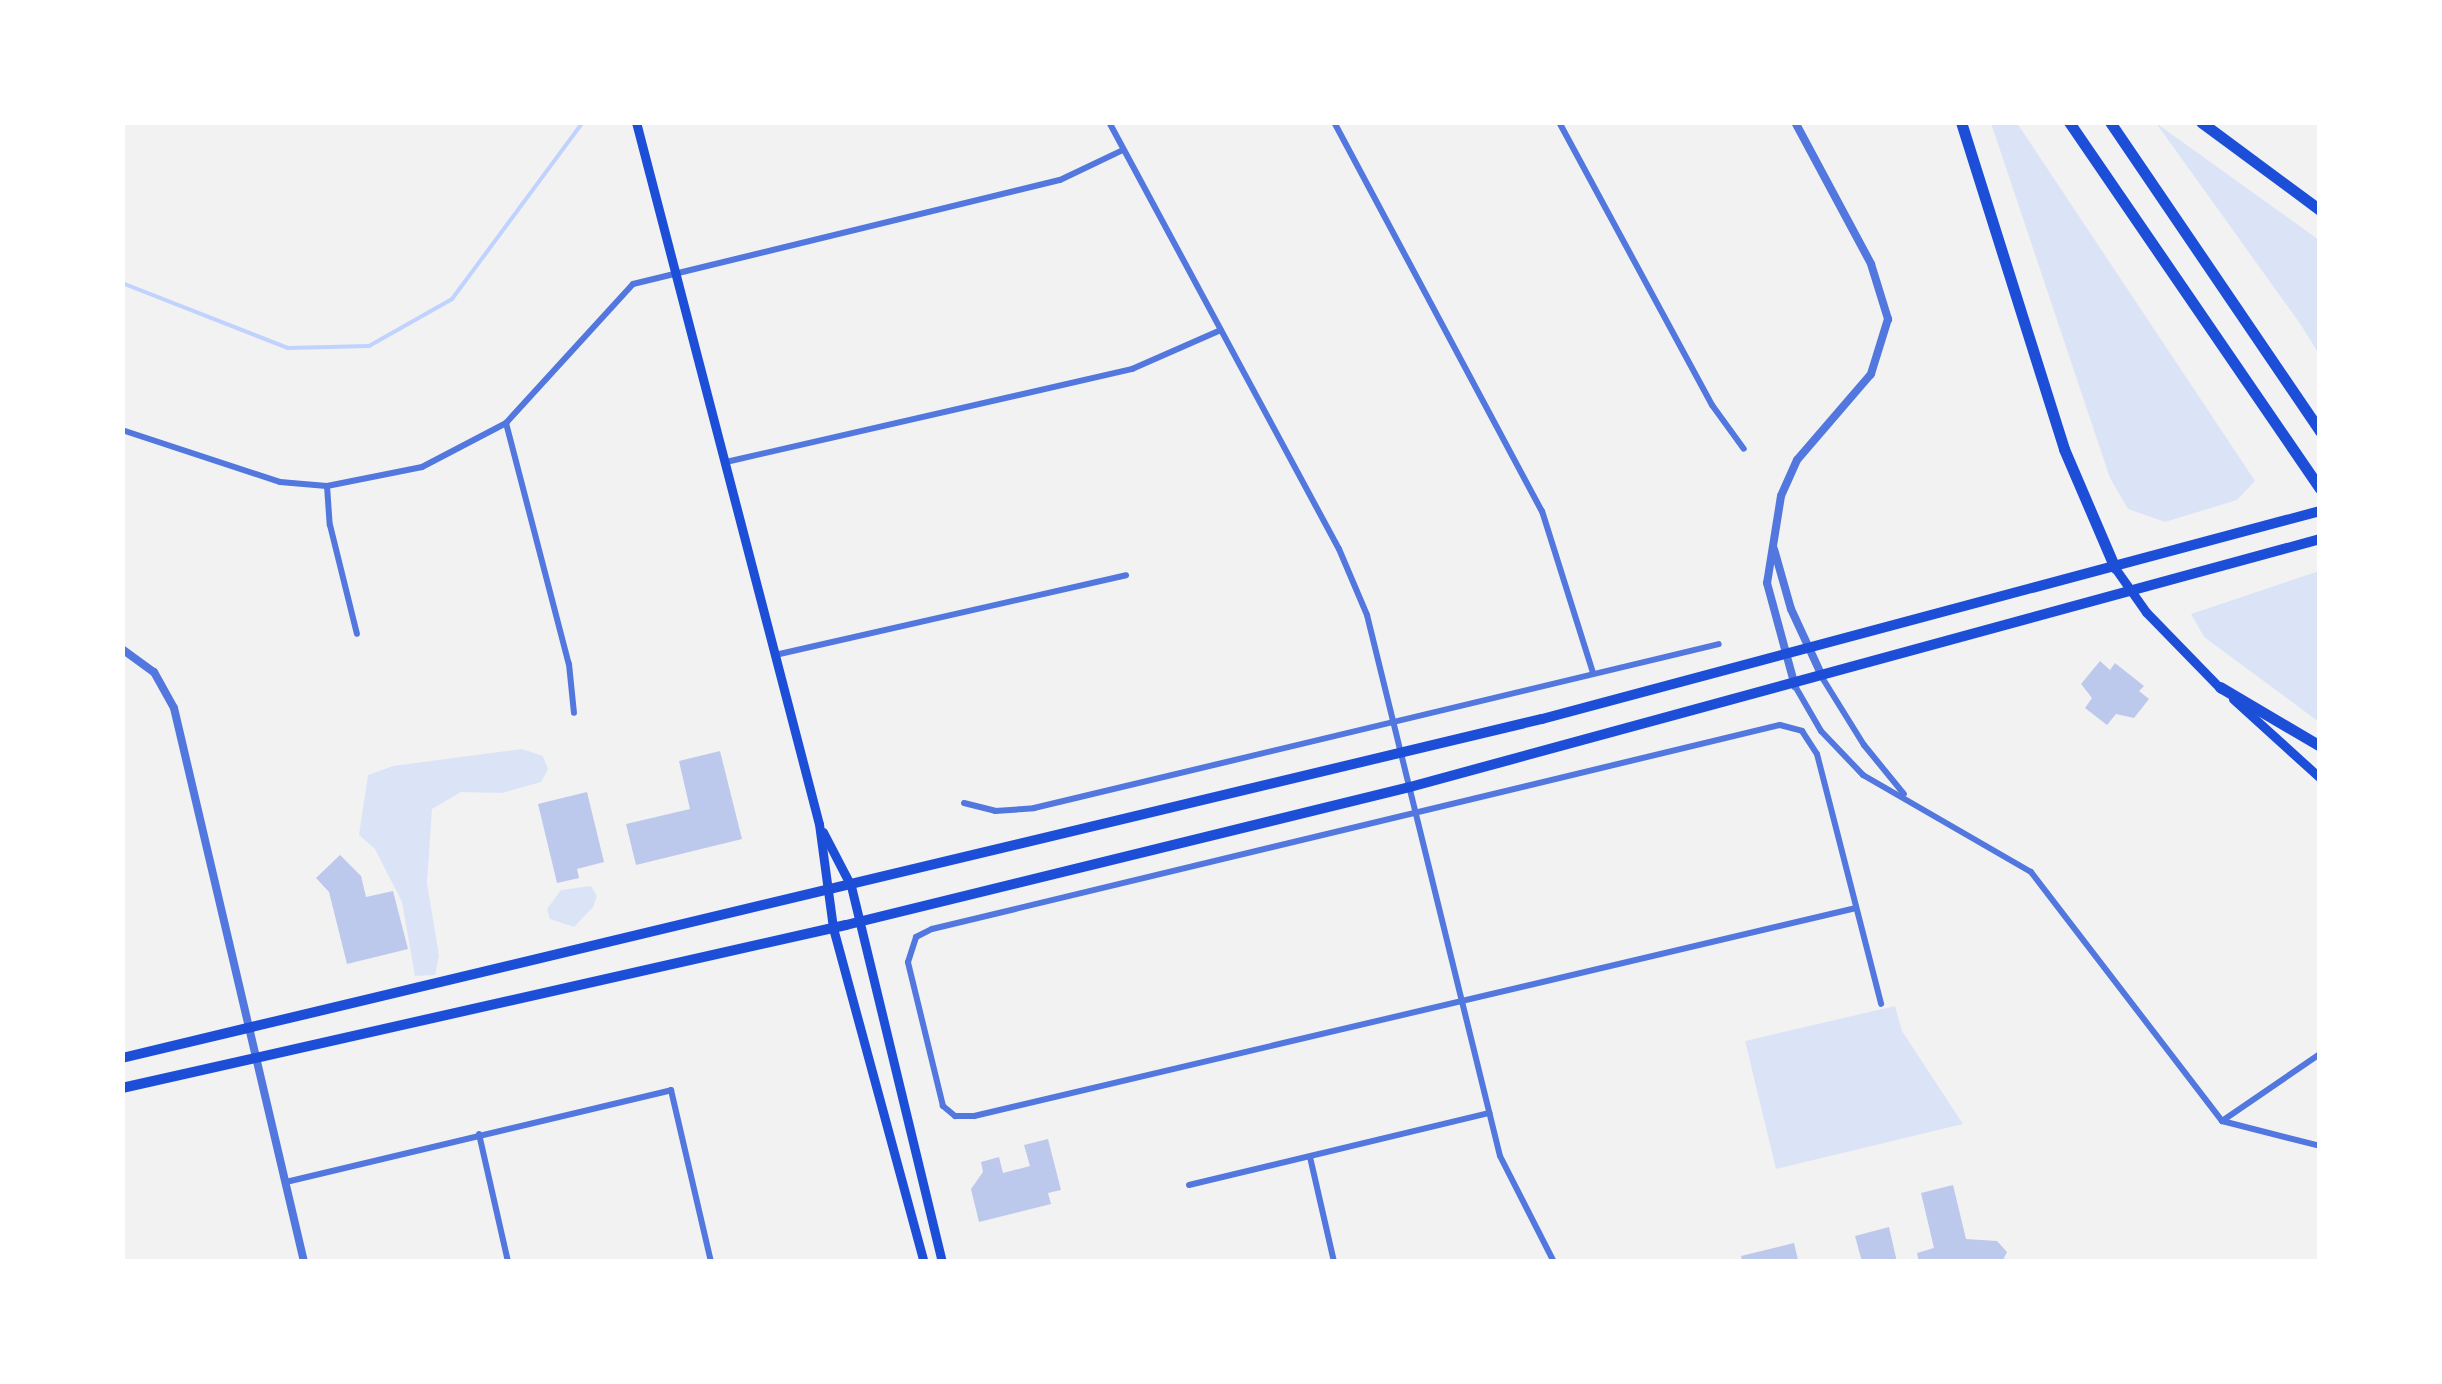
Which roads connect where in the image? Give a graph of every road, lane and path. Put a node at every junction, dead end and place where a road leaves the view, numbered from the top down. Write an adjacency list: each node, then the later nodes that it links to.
1 (636, 122): 12 (main road)
2 (1108, 122): 10 (street)
3 (1334, 122): 33 (street)
4 (1559, 122): 17 (street)
5 (1795, 122): 23 (street)
6 (1962, 122): 24 (highway)
7 (2069, 122): 20 (highway)
8 (2110, 122): 16 (highway)
9 (2201, 122): 11 (highway)
10 (1123, 150): 12 (street); 13 (street)
11 (2320, 210)
12 (676, 269): 14 (street); 18 (main road)
13 (1221, 330): 18 (street); 38 (street)
14 (506, 423): 19 (street); 37 (street)
15 (122, 430): 19 (street)
16 (2320, 431)
17 (1744, 449)
18 (726, 462): 31 (main road)
19 (328, 486): 27 (street)
20 (2320, 488)
21 (2320, 511): 24 (main road)
22 (2320, 539): 26 (main road)
23 (1773, 544): 30 (street); 32 (street)
24 (2115, 568): 26 (main road); 30 (main road)
25 (1126, 574): 31 (street)
26 (2132, 593): 34 (main road); 36 (main road)
27 (356, 634)
28 (1719, 644): 33 (street)
29 (122, 649): 54 (street)
30 (1811, 650): 32 (main road); 34 (street)
31 (775, 655): 46 (main road)
32 (1785, 658): 35 (street); 40 (main road)
33 (1592, 673): 38 (street)
34 (1823, 679): 35 (main road); 43 (street)
35 (1795, 686): 42 (main road); 43 (street)
36 (2220, 687): 39 (highway); 41 (main road)
37 (574, 713)
38 (1394, 719): 40 (street); 44 (street)
39 (2320, 746)
40 (1402, 754): 42 (street); 47 (main road)
41 (2320, 778)
42 (1410, 786): 45 (street); 50 (main road)
43 (1908, 798): 60 (street)
44 (964, 803)
45 (1416, 811): 49 (street); 52 (street); 52 (street)
46 (820, 824): 47 (main road); 48 (main road)
47 (850, 886): 48 (main road); 50 (main road)
48 (825, 892): 51 (main road); 54 (main road)
49 (1856, 908): 52 (street); 53 (street)
50 (860, 921): 51 (main road); 70 (main road)
51 (833, 928): 56 (main road); 69 (main road)
52 (1463, 1002): 59 (street)
53 (1881, 1004)
54 (251, 1027): 56 (street); 57 (main road)
55 (2320, 1054): 60 (street)
56 (257, 1056): 58 (main road); 64 (street)
57 (122, 1058)
58 (122, 1088)
59 (1489, 1113): 63 (street); 72 (street)
60 (2222, 1121): 62 (street)
61 (479, 1134): 64 (street); 67 (street); 68 (street)
62 (2320, 1146)
63 (1310, 1157): 65 (street); 71 (street)
64 (286, 1182): 66 (street)
65 (1190, 1185)
66 (304, 1262)
67 (508, 1262)
68 (711, 1262)
69 (924, 1262)
70 (942, 1262)
71 (1334, 1262)
72 (1554, 1262)

